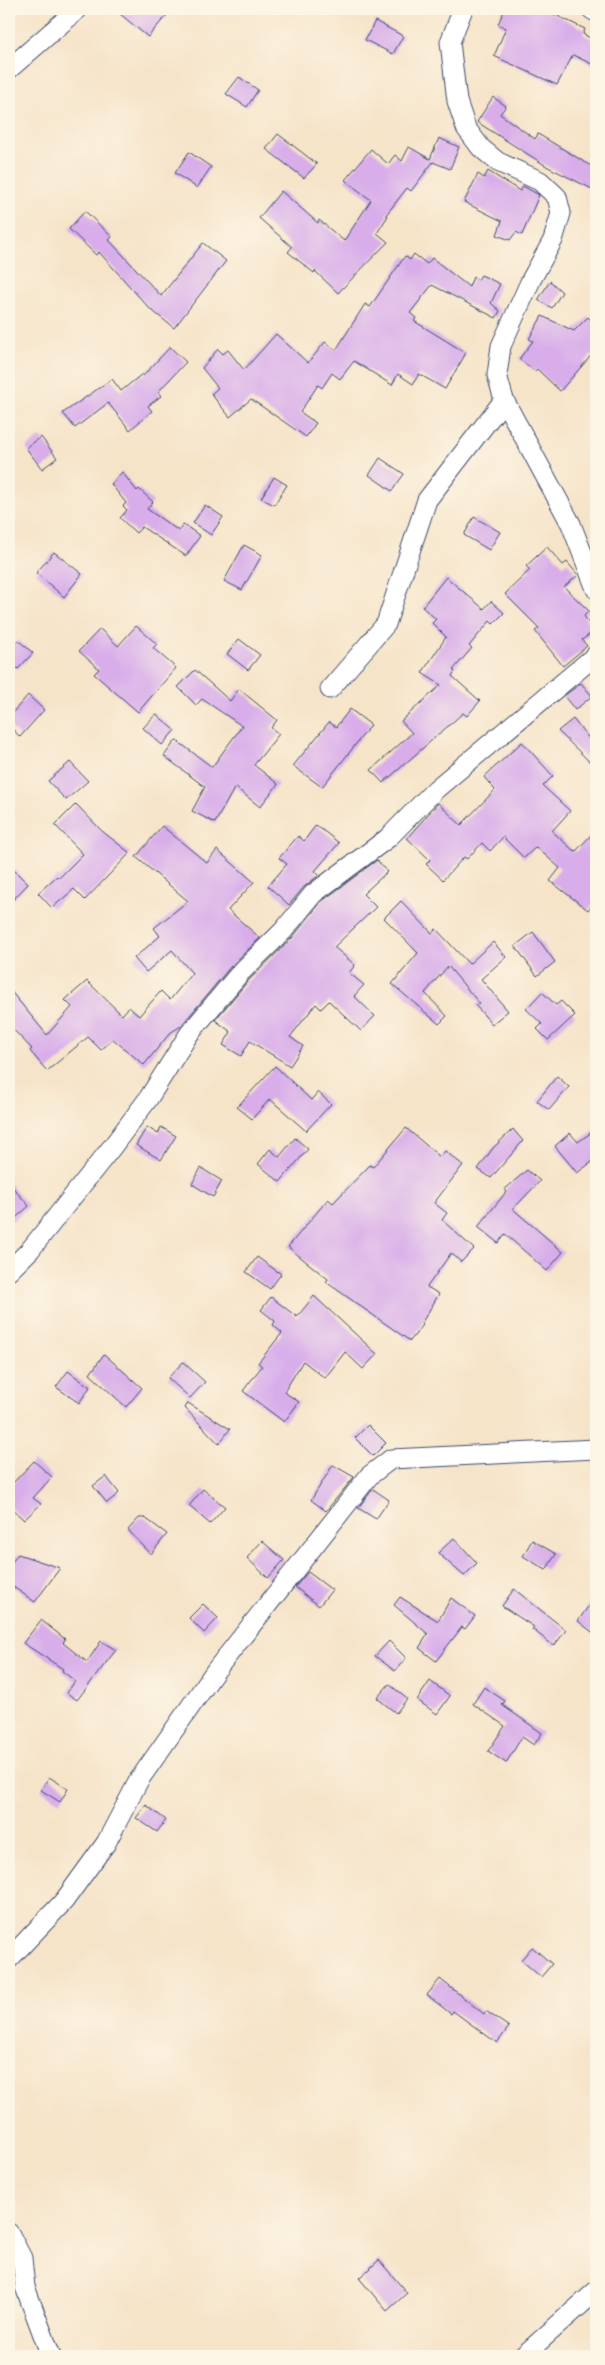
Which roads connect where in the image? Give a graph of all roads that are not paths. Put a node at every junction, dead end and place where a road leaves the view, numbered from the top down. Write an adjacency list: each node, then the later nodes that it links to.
1 (78, 9): 5 (street)
2 (463, 9): 6 (street)
3 (591, 9): 4 (street)
4 (596, 12)
5 (9, 70)
6 (504, 400): 7 (street); 9 (street)
7 (596, 589)
8 (596, 655): 10 (street)
9 (330, 688)
10 (9, 1271)
11 (596, 1449): 12 (street)
12 (9, 1959)
13 (9, 2233): 15 (street)
14 (596, 2291): 16 (street)
15 (52, 2356)
16 (523, 2356)

